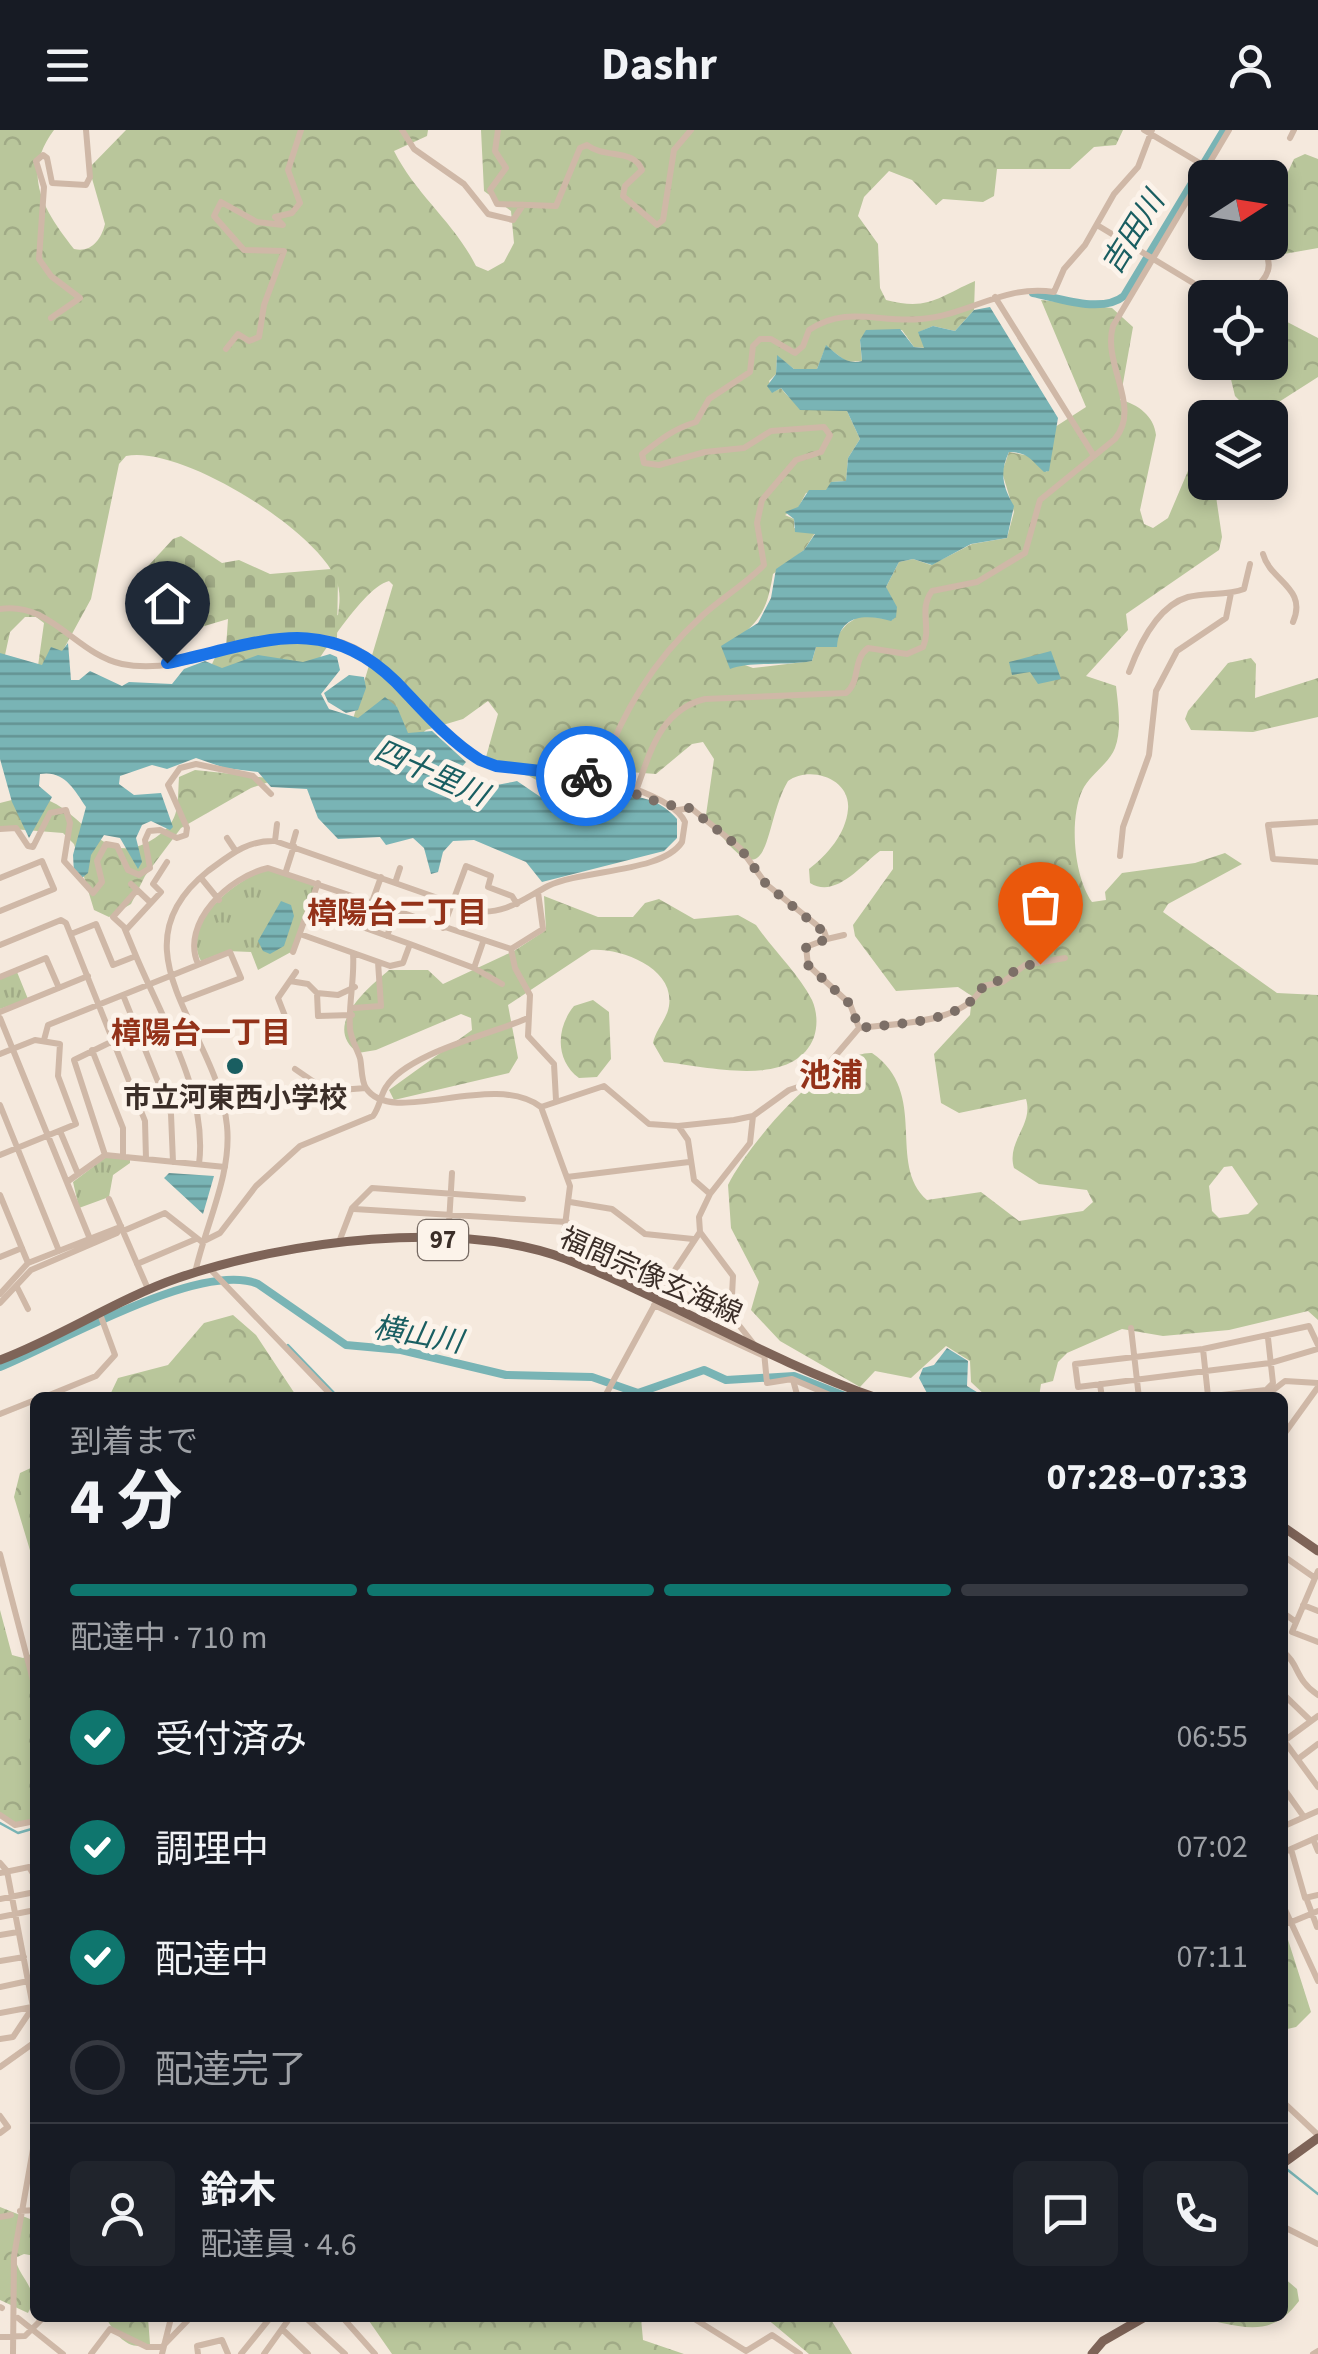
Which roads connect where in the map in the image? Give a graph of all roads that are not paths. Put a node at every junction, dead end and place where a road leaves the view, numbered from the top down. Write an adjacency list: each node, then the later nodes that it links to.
1 (86, 130): 16 (street)
2 (301, 130): 17 (street)
3 (402, 130): 11 (street)
4 (498, 130): 11 (street)
5 (691, 130): 11 (street)
6 (1229, 130): 9 (street)
7 (1149, 131): 8 (street); 12 (street)
8 (1196, 160)
9 (1211, 160)
10 (1188, 198): 13 (street)
11 (523, 205)
12 (1096, 225): 13 (street); 15 (street)
13 (1152, 258): 14 (street); 18 (street)
14 (1188, 280)
15 (994, 296): 18 (street); 25 (street)
16 (50, 318)
17 (226, 348)
18 (1094, 456): 26 (street)
19 (1263, 554): 23 (street)
20 (1250, 564): 21 (street)
21 (1230, 593): 24 (street); 37 (street)
22 (0, 609): 25 (street)
23 (1293, 622)
24 (1129, 672)
25 (598, 780): 26 (street)
26 (636, 791): 28 (street)
27 (271, 794): 31 (street)
28 (678, 810): 47 (street); 62 (street)
29 (1318, 822): 39 (street)
30 (277, 824): 34 (street)
31 (0, 829)
32 (296, 832): 35 (street)
33 (227, 838): 36 (street)
34 (276, 841): 35 (street); 36 (street)
35 (293, 846): 41 (street); 42 (street)
36 (235, 850): 44 (street)
37 (1120, 856)
38 (167, 862): 50 (street)
39 (1318, 862)
40 (400, 868): 46 (street)
41 (286, 871): 45 (street); 48 (street)
42 (381, 877): 46 (street); 49 (street)
43 (0, 878): 54 (street)
44 (200, 878): 48 (street); 75 (street)
45 (318, 882): 49 (street); 53 (street)
46 (395, 882): 51 (street)
47 (538, 892): 52 (street); 66 (street)
48 (218, 900): 72 (street)
49 (372, 902): 55 (street)
50 (151, 903): 57 (street); 57 (street)
51 (452, 903): 52 (street); 52 (street); 56 (street)
52 (517, 904)
53 (309, 908): 59 (street); 61 (street)
54 (1, 909)
55 (396, 911): 56 (street); 61 (street)
56 (444, 928): 63 (street)
57 (126, 930): 69 (street)
58 (70, 934): 65 (street); 69 (street); 76 (street)
59 (300, 934): 67 (street); 68 (street)
60 (844, 935): 62 (street)
61 (387, 936): 64 (street)
62 (827, 939): 91 (street)
63 (484, 942): 66 (street); 73 (street)
64 (410, 944): 71 (street); 73 (street)
65 (0, 945)
66 (510, 949): 90 (street)
67 (293, 952)
68 (353, 953): 71 (street); 81 (street)
69 (136, 956): 80 (street)
70 (1064, 958): 91 (street)
71 (378, 962): 87 (street)
72 (198, 964): 75 (street); 85 (street)
73 (474, 968): 79 (street)
74 (296, 972): 78 (street)
75 (172, 975): 80 (street); 85 (street)
76 (88, 976): 82 (street); 86 (street)
77 (0, 977): 82 (street)
78 (290, 981): 83 (street); 89 (street)
79 (502, 984)
80 (148, 985): 84 (street); 114 (street)
81 (355, 987): 83 (street); 87 (street)
82 (58, 988): 88 (street)
83 (317, 993): 87 (street)
84 (124, 995): 86 (street); 112 (street)
85 (183, 1000): 115 (street)
86 (99, 1004): 92 (street); 93 (street)
87 (352, 1012): 98 (street)
88 (0, 1015): 94 (street)
89 (285, 1016)
90 (528, 1018): 99 (street); 100 (street)
91 (859, 1028): 103 (street)
92 (44, 1040): 94 (street); 105 (street)
93 (113, 1042): 95 (street); 111 (street)
94 (13, 1049): 96 (street); 106 (street)
95 (92, 1050): 109 (street); 110 (street)
96 (0, 1054)
97 (296, 1069): 98 (street)
98 (366, 1088): 100 (street)
99 (556, 1100): 102 (street); 104 (street)
100 (381, 1101): 102 (street); 132 (street)
101 (0, 1105): 107 (street)
102 (541, 1107): 118 (street)
103 (753, 1116): 104 (street); 122 (street)
104 (678, 1126): 113 (street)
105 (60, 1131): 106 (street); 116 (street)
106 (48, 1136): 107 (street); 119 (street)
107 (17, 1148): 108 (street); 137 (street)
108 (0, 1154)
109 (106, 1155): 110 (street); 116 (street)
110 (123, 1156): 111 (street)
111 (146, 1158): 112 (street)
112 (173, 1162): 114 (street)
113 (689, 1162): 118 (street); 122 (street)
114 (199, 1164): 115 (street)
115 (225, 1168): 132 (street)
116 (78, 1174): 119 (street)
117 (452, 1174): 121 (street)
118 (568, 1176): 125 (street)
119 (67, 1182): 131 (street)
120 (0, 1194): 136 (street)
121 (451, 1194): 124 (street); 126 (street); 127 (street)
122 (710, 1194): 130 (street)
123 (109, 1199): 129 (street)
124 (524, 1199)
125 (570, 1202): 128 (street); 134 (street)
126 (352, 1208): 127 (street); 135 (street)
127 (450, 1215): 128 (street); 133 (street)
128 (567, 1222): 139 (street)
129 (122, 1229): 131 (street); 132 (street); 141 (street); 144 (street)
130 (700, 1232): 134 (street); 155 (street)
131 (90, 1239): 137 (street)
132 (199, 1240): 141 (street); 143 (street)
133 (448, 1240): 135 (main road, 福間宗像玄海線 / 97); 139 (main road, 福間宗像玄海線 / 97)
134 (693, 1240): 147 (street)
135 (339, 1242): 142 (main road, 福間宗像玄海線 / 97)
136 (22, 1248): 138 (street); 140 (street)
137 (59, 1251): 140 (street)
138 (0, 1258)
139 (561, 1258): 147 (main road, 福間宗像玄海線 / 97)
140 (28, 1263): 146 (street)
141 (137, 1264): 145 (street)
142 (210, 1269): 143 (main road, 福間宗像玄海線 / 97); 165 (street)
143 (195, 1274): 145 (main road, 福間宗像玄海線 / 97)
144 (17, 1287): 148 (street); 149 (street)
145 (148, 1290): 150 (main road, 福間宗像玄海線 / 97)
146 (0, 1294)
147 (655, 1302): 155 (main road, 福間宗像玄海線 / 97); 166 (street)
148 (0, 1304)
149 (28, 1309)
150 (100, 1314): 157 (main road, 福間宗像玄海線 / 97); 164 (street)
151 (1132, 1328): 156 (street)
152 (1268, 1338): 153 (street); 154 (street); 158 (street)
153 (1318, 1347): 158 (street)
154 (1203, 1350): 156 (street); 159 (street)
155 (761, 1351): 160 (street); 169 (main road, 福間宗像玄海線 / 97)
156 (1134, 1358): 161 (street); 162 (street)
157 (0, 1360)
158 (1270, 1363): 159 (street); 173 (street)
159 (1206, 1373): 161 (street); 172 (street)
160 (792, 1379): 167 (street); 168 (street)
161 (1137, 1380): 162 (street); 171 (street)
162 (1100, 1384): 170 (street)
163 (1318, 1386): 174 (street); 177 (street)
164 (56, 1392)
165 (328, 1392)
166 (607, 1392)
167 (796, 1392)
168 (823, 1392)
169 (852, 1392)
170 (1101, 1392)
171 (1138, 1392)
172 (1208, 1392)
173 (1247, 1392)
174 (1271, 1392)
175 (30, 1402): 176 (street)
176 (0, 1414)
177 (1288, 1428)
178 (1288, 1530): 179 (main road)
179 (1318, 1551)
180 (0, 1554): 189 (street)
181 (1288, 1559): 182 (street)
182 (1316, 1575): 183 (street)
183 (1304, 1605): 184 (street); 186 (street)
184 (1318, 1611)
185 (1288, 1616): 186 (street)
186 (1296, 1622): 187 (street)
187 (1318, 1642)
188 (1288, 1656): 190 (street)
189 (30, 1669)
190 (1318, 1695)
191 (1288, 1697): 192 (street)
192 (1314, 1718): 193 (street)
193 (1288, 1736)
194 (1318, 1744): 196 (street)
195 (1288, 1746): 196 (street)
196 (1298, 1759): 197 (street)
197 (1318, 1787)
198 (1288, 1794): 201 (street)
199 (1318, 1811): 201 (street)
200 (0, 1816): 202 (street)
201 (1304, 1817): 203 (street)
202 (30, 1822)
203 (1288, 1824)
204 (1316, 1838): 205 (street); 206 (street)
205 (1288, 1851)
206 (1318, 1851)
207 (1288, 1853): 215 (street)
208 (0, 1864): 210 (street)
209 (30, 1868): 210 (street)
210 (3, 1872): 213 (street)
211 (30, 1893): 213 (street)
212 (1318, 1895): 215 (street)
213 (12, 1896): 214 (street); 218 (street)
214 (0, 1898)
215 (1307, 1900): 217 (street)
216 (30, 1911): 218 (street)
217 (1315, 1912): 221 (street); 222 (street)
218 (15, 1914): 219 (street); 223 (street)
219 (0, 1917)
220 (1288, 1920): 221 (street)
221 (1289, 1923): 228 (street)
222 (1318, 1928)
223 (18, 1932): 224 (street); 225 (street)
224 (0, 1935)
225 (24, 1957): 226 (street); 227 (street)
226 (0, 1961)
227 (28, 1981): 229 (street); 230 (street)
228 (1318, 1981)
229 (0, 1987)
230 (30, 1991)
231 (30, 2008): 233 (street)
232 (30, 2011): 234 (street)
233 (0, 2013)
234 (0, 2040)
235 (30, 2045): 236 (street)
236 (0, 2066)
237 (1288, 2106): 240 (street)
238 (0, 2116): 239 (street)
239 (0, 2133)
240 (1318, 2137): 241 (main road)
241 (1288, 2160)
242 (30, 2162): 244 (street)
243 (30, 2210): 244 (street)
244 (20, 2211): 262 (street)
245 (11, 2215): 246 (street)
246 (0, 2217)
247 (1288, 2229): 248 (street)
248 (1318, 2244)
249 (18, 2318): 259 (street)
250 (40, 2322): 259 (street)
251 (170, 2322): 264 (street)
252 (187, 2322): 264 (street)
253 (267, 2322): 271 (street)
254 (290, 2322): 260 (street)
255 (313, 2322): 273 (street)
256 (346, 2322): 274 (street)
257 (699, 2322): 275 (street)
258 (1137, 2322): 276 (main road)
259 (34, 2329): 262 (street); 267 (street)
260 (282, 2329): 265 (street); 272 (street)
261 (0, 2337): 262 (street)
262 (12, 2338): 266 (street)
263 (93, 2351): 264 (street); 268 (street)
264 (162, 2351)
265 (268, 2352)
266 (13, 2354)
267 (63, 2354)
268 (104, 2354)
269 (198, 2354): 270 (street)
270 (228, 2354)
271 (241, 2354)
272 (308, 2354)
273 (344, 2354)
274 (375, 2354)
275 (800, 2354)
276 (1092, 2354)

